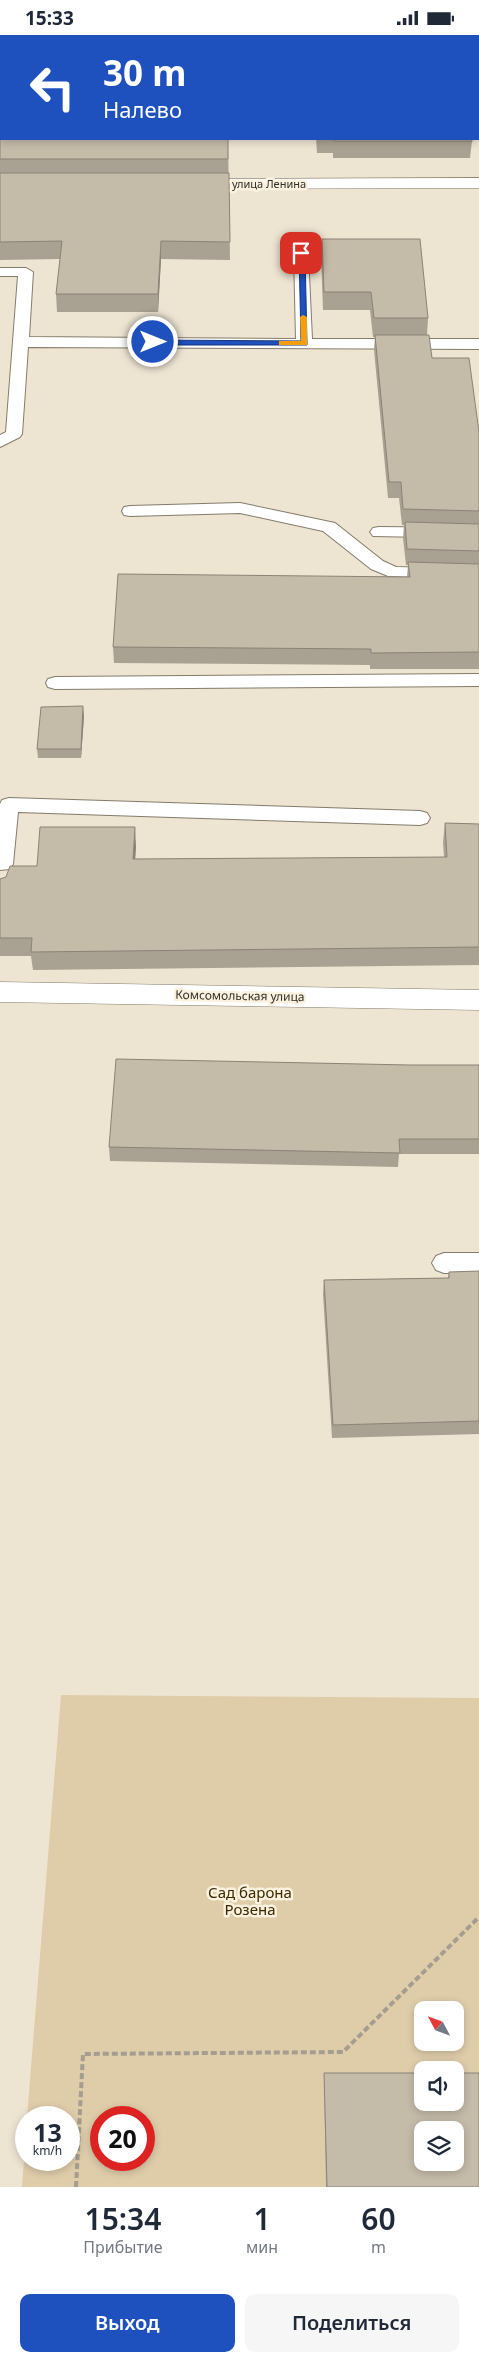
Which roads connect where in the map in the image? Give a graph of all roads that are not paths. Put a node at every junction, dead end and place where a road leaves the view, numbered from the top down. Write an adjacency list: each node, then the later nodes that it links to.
1 (479, 183): 2 (street, улица Ленина)
2 (178, 184)
3 (301, 253): 6 (lane)
4 (0, 271): 5 (lane)
5 (21, 342): 6 (lane); 8 (lane)
6 (304, 343): 7 (lane)
7 (479, 344)
8 (0, 442)
9 (130, 511): 12 (lane)
10 (378, 532): 11 (lane)
11 (479, 533)
12 (479, 574)
13 (479, 680): 14 (lane)
14 (55, 683)
15 (420, 818): 16 (lane)
16 (1, 870)
17 (0, 992): 18 (street, Комсомольская улица)
18 (479, 1000)
19 (444, 1263): 20 (lane)
20 (479, 1263)

